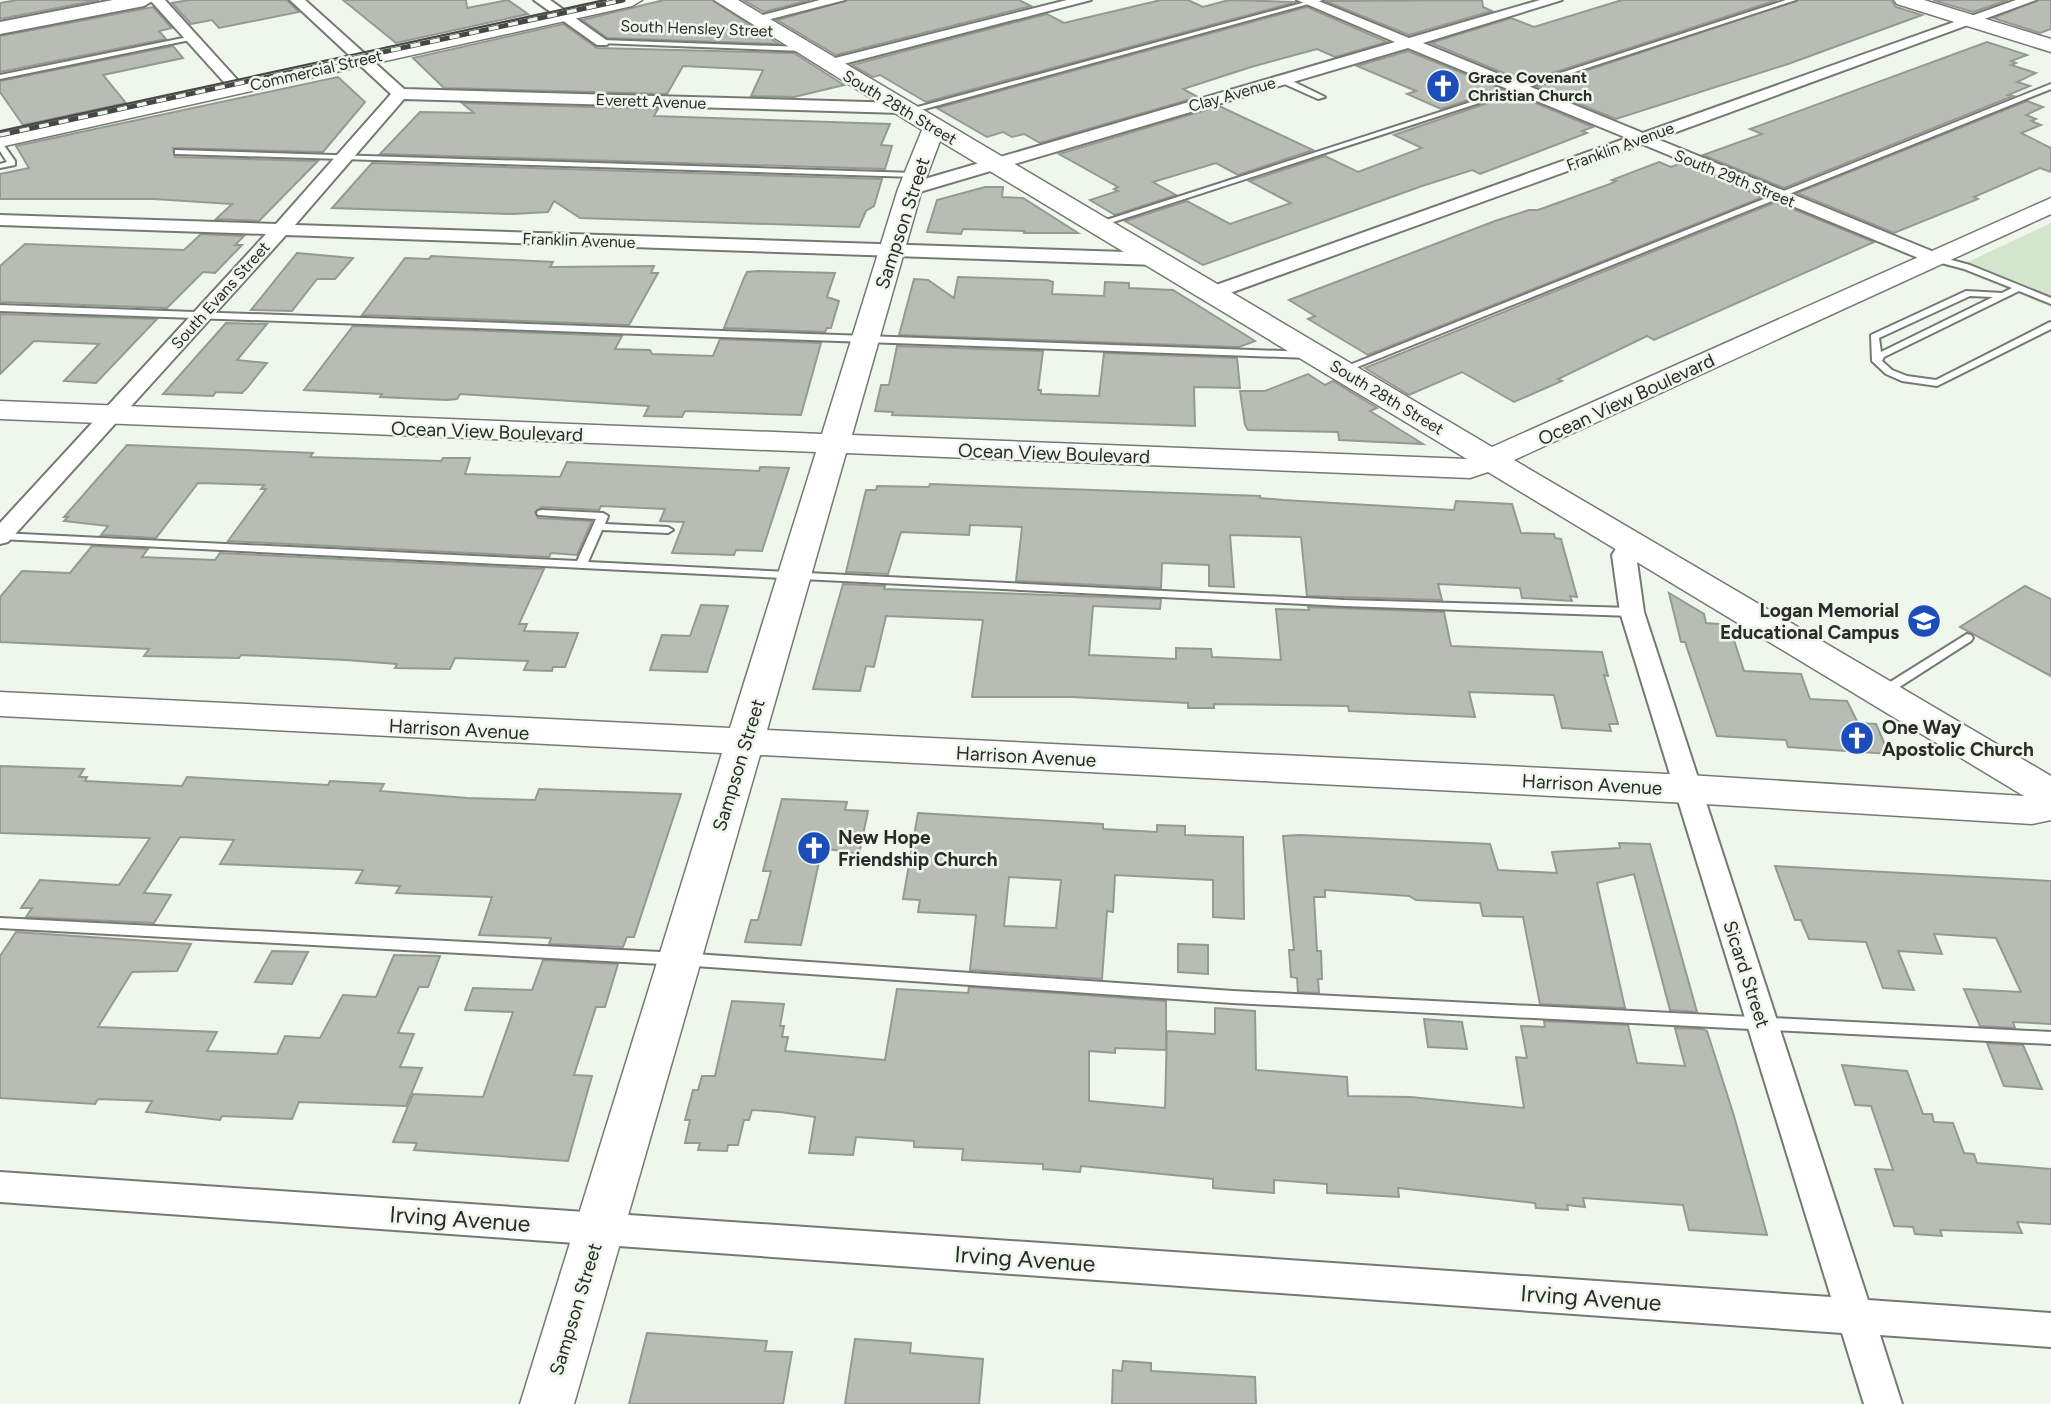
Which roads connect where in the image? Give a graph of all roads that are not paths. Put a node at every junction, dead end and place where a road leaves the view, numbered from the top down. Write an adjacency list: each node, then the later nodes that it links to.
1 (144, 0): 17 (main road)
2 (158, 0): 18 (street)
3 (297, 0): 23 (street)
4 (582, 0): 14 (street)
5 (632, 0): 14 (street, Commercial Street)
6 (724, 0): 15 (street, South 28th Street)
7 (838, 0): 15 (street)
8 (1084, 0): 24 (street)
9 (1555, 0): 20 (street, Clay Avenue)
10 (1793, 0): 29 (lane)
11 (1904, 0): 16 (street)
12 (2029, 0): 16 (street, Franklin Avenue)
13 (1311, 1): 20 (street, South 29th Street); 32 (lane)
14 (553, 8): 19 (street, South Hensley Street); 23 (street, Commercial Street)
15 (755, 19): 22 (street, South 28th Street)
16 (1971, 21): 21 (street); 35 (street, Franklin Avenue)
17 (0, 28)
18 (193, 38): 25 (lane); 27 (street)
19 (602, 43): 22 (lane, South Hensley Street)
20 (1408, 43): 26 (street, Clay Avenue); 29 (street, South 29th Street)
21 (2051, 46)
22 (803, 49): 24 (street, South 28th Street)
23 (357, 55): 27 (street, Commercial Street); 30 (street)
24 (828, 64): 32 (street, South 28th Street)
25 (0, 76)
26 (1283, 80): 31 (lane); 40 (street, Clay Avenue)
27 (232, 82): 33 (street); 36 (street, Commercial Street)
28 (2051, 86): 43 (lane)
29 (1518, 88): 35 (street, South 29th Street); 46 (lane)
30 (400, 94): 32 (street, Everett Avenue); 39 (street, South Evans Street)
31 (1321, 97)
32 (905, 110): 34 (street, South 28th Street)
33 (0, 127)
34 (934, 128): 40 (street, South 28th Street); 42 (street, Sampson Street)
35 (1640, 139): 43 (street, South 29th Street); 52 (street, Franklin Avenue)
36 (0, 140)
37 (0, 146): 41 (lane)
38 (178, 152): 39 (lane)
39 (346, 156): 42 (lane); 47 (street, South Evans Street)
40 (994, 164): 42 (street, Clay Avenue); 46 (street, South 28th Street)
41 (0, 166)
42 (913, 182): 48 (street, Sampson Street)
43 (1778, 195): 49 (street, South 29th Street); 61 (lane)
44 (2051, 205): 49 (street, Ocean View Boulevard)
45 (0, 220): 47 (street, Franklin Avenue)
46 (1098, 225): 50 (street, South 28th Street)
47 (281, 229): 48 (street, Franklin Avenue); 56 (street, South Evans Street)
48 (891, 250): 50 (street, Franklin Avenue); 58 (street, Sampson Street)
49 (1933, 258): 51 (lane); 65 (street, Ocean View Boulevard)
50 (1157, 259): 52 (street, South 28th Street)
51 (2019, 288): 53 (lane); 54 (lane)
52 (1212, 293): 59 (street, South 28th Street)
53 (2004, 295): 60 (lane); 60 (lane)
54 (2051, 301)
55 (0, 307): 56 (lane)
56 (203, 314): 58 (lane); 63 (street, South Evans Street)
57 (2051, 325): 60 (lane)
58 (865, 339): 59 (lane); 64 (street, Sampson Street)
59 (1317, 355): 61 (street, South 28th Street)
60 (1877, 361)
61 (1342, 370): 65 (street, South 28th Street)
62 (0, 411): 63 (street, Ocean View Boulevard)
63 (111, 415): 64 (street, Ocean View Boulevard); 69 (street, South Evans Street)
64 (833, 445): 65 (street, Ocean View Boulevard); 72 (street, Sampson Street)
65 (1492, 459): 70 (street, South 28th Street)
66 (542, 513): 67 (lane)
67 (598, 527): 68 (lane); 71 (lane)
68 (668, 530)
69 (0, 536): 71 (lane)
70 (1631, 542): 73 (street, Sicard Street); 75 (street, South 28th Street)
71 (581, 565): 72 (lane)
72 (794, 575): 73 (lane); 77 (street, Sampson Street)
73 (1632, 612): 78 (street, Sicard Street)
74 (1967, 638): 75 (lane)
75 (1882, 693): 79 (street, South 28th Street)
76 (0, 704): 77 (street, Harrison Avenue)
77 (744, 743): 78 (street, Harrison Avenue); 82 (street, Sampson Street)
78 (1688, 789): 80 (street, Harrison Avenue); 83 (street, Sicard Street)
79 (2051, 793)
80 (2051, 806)
81 (0, 923): 82 (lane)
82 (680, 959): 83 (lane); 86 (street, Sampson Street)
83 (1762, 1022): 84 (lane); 87 (street, Sicard Street)
84 (2051, 1038)
85 (0, 1187): 86 (street, Irving Avenue)
86 (599, 1228): 87 (street, Irving Avenue); 89 (street, Sampson Street)
87 (1856, 1316): 88 (street, Irving Avenue); 90 (street, Sicard Street)
88 (2051, 1329)
89 (547, 1404)
90 (1883, 1404)

